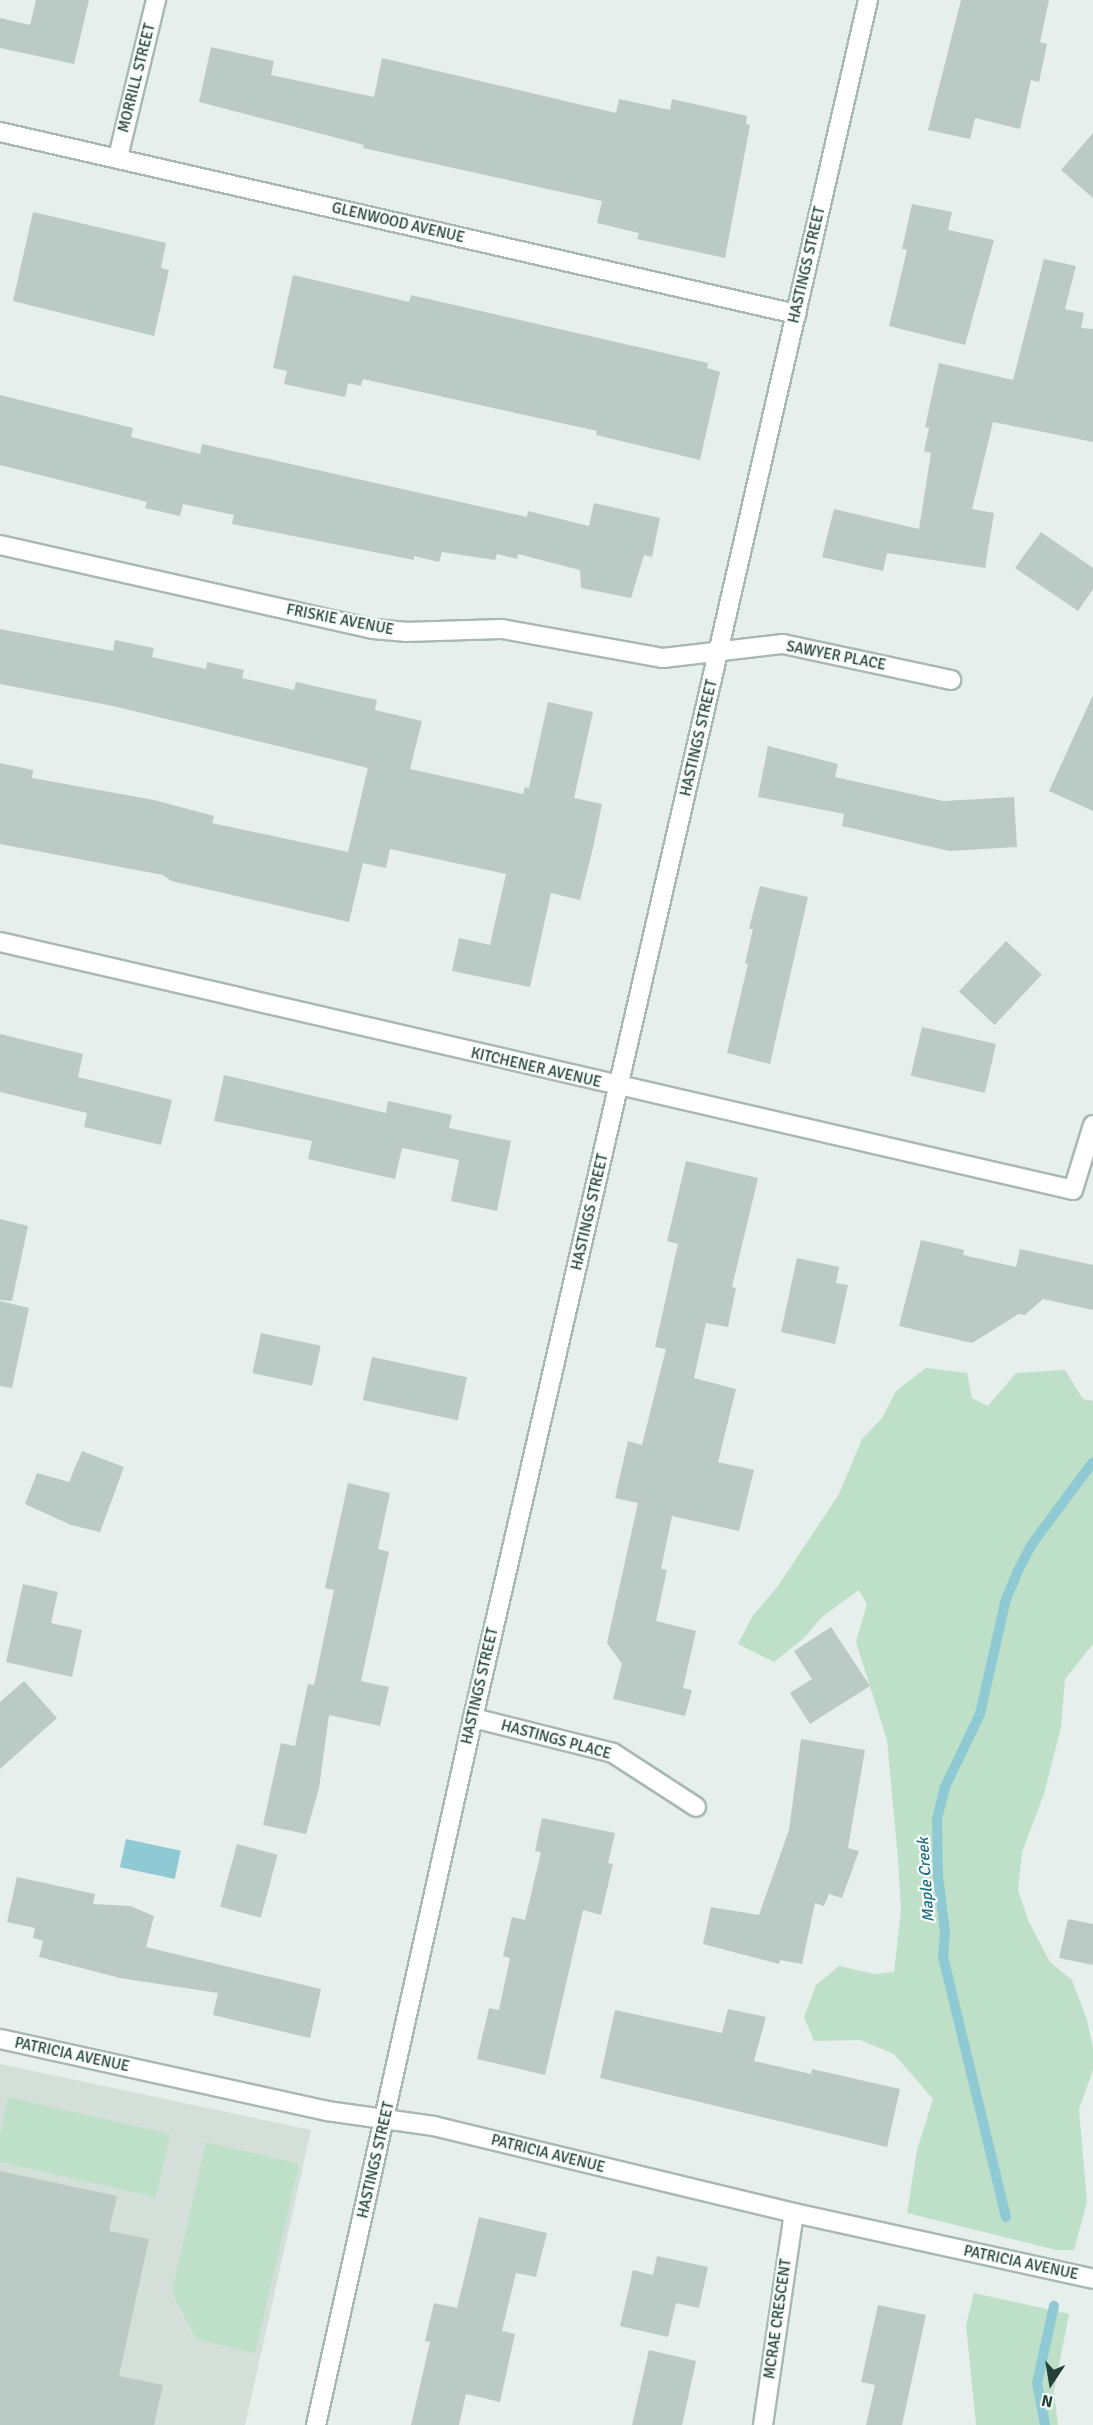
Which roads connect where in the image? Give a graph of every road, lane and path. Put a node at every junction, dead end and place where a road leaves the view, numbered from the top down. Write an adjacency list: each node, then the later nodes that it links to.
1 (156, 0): 4 (street, MORRILL STREET)
2 (867, 0): 5 (street, HASTINGS STREET)
3 (0, 132): 4 (street, GLENWOOD AVENUE)
4 (118, 157): 5 (street, GLENWOOD AVENUE)
5 (796, 314): 7 (street, HASTINGS STREET)
6 (0, 545): 7 (street, FRISKIE AVENUE)
7 (719, 651): 8 (street, SAWYER PLACE); 10 (street, HASTINGS STREET)
8 (951, 680)
9 (0, 942): 10 (street, KITCHENER AVENUE)
10 (619, 1087): 11 (street, KITCHENER AVENUE); 12 (street, HASTINGS STREET)
11 (1093, 1125)
12 (472, 1718): 13 (street, HASTINGS PLACE); 15 (street, HASTINGS STREET)
13 (696, 1807)
14 (0, 2039): 15 (street, PATRICIA AVENUE)
15 (386, 2119): 16 (street, PATRICIA AVENUE); 18 (street, HASTINGS STREET)
16 (794, 2213): 17 (street, PATRICIA AVENUE); 19 (street, MCRAE CRESCENT)
17 (1093, 2279)
18 (316, 2425)
19 (763, 2425)

